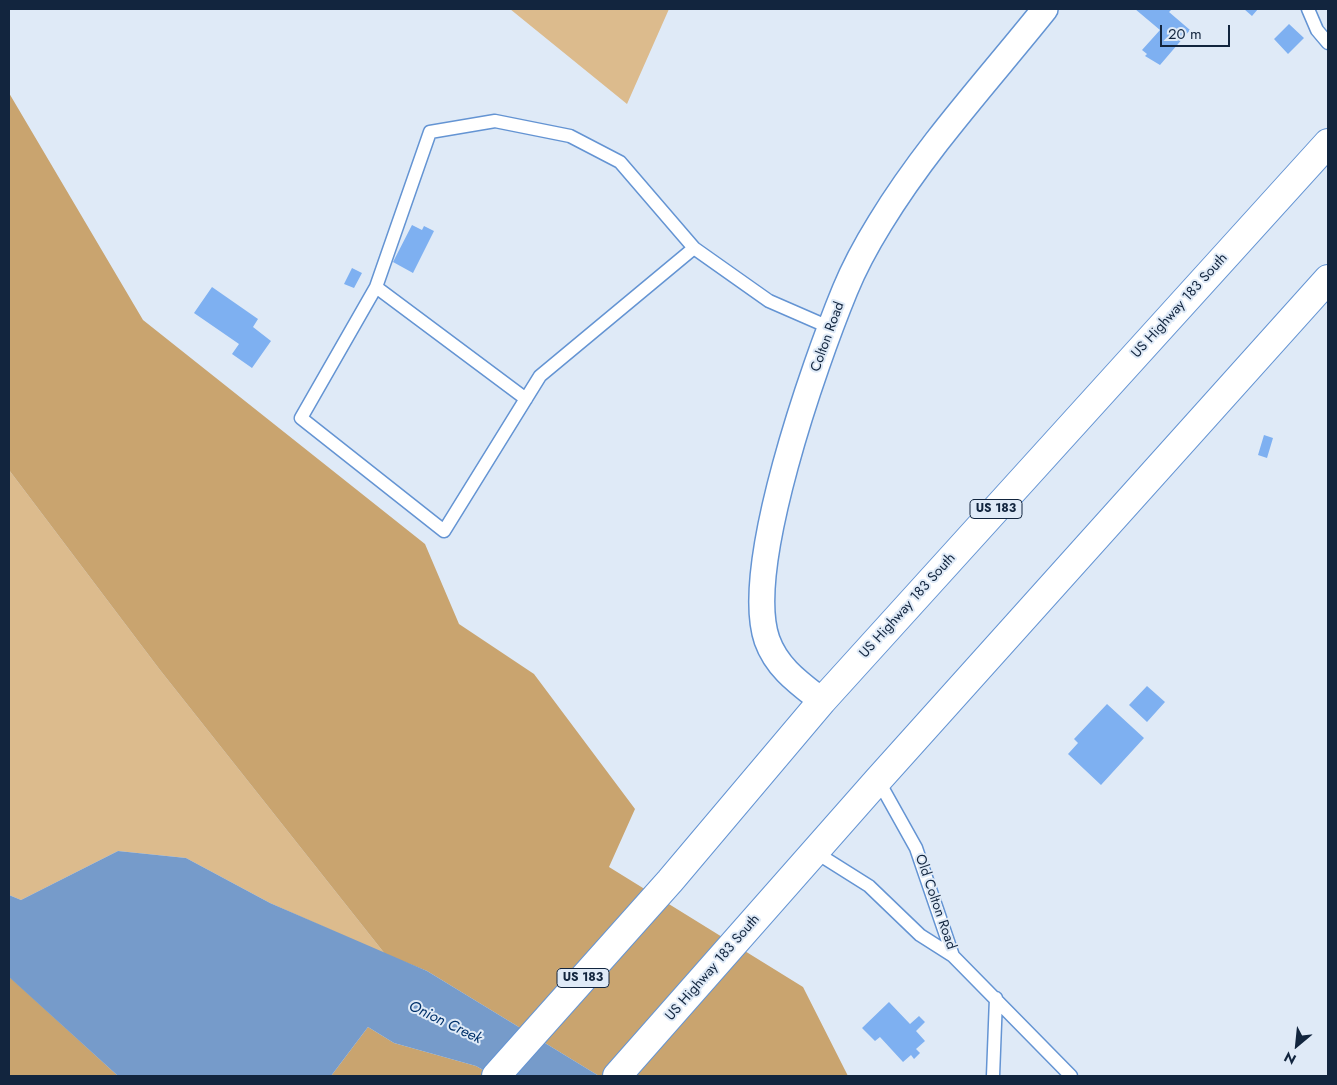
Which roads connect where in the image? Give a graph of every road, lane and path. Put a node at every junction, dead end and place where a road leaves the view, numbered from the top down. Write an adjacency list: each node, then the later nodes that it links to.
1 (1045, 9): 8 (street, Colton Road)
2 (1308, 9): 3 (lane)
3 (1328, 43)
4 (1328, 143): 10 (highway, US Highway 183 South / US 183)
5 (694, 248): 7 (lane); 8 (lane); 9 (lane)
6 (1328, 279): 11 (highway, US Highway 183 South)
7 (376, 286): 9 (lane); 9 (lane)
8 (831, 328): 10 (street, Colton Road)
9 (526, 398)
10 (822, 701): 15 (highway, US Highway 183 South / US 183)
11 (878, 780): 12 (highway, US Highway 183 South); 13 (lane, Old Colton Road)
12 (815, 852): 13 (lane); 16 (highway, US Highway 183 South)
13 (954, 956): 14 (lane, Old Colton Road)
14 (996, 998): 17 (lane); 18 (lane, Old Colton Road)
15 (496, 1076)
16 (617, 1076)
17 (993, 1076)
18 (1071, 1076)

